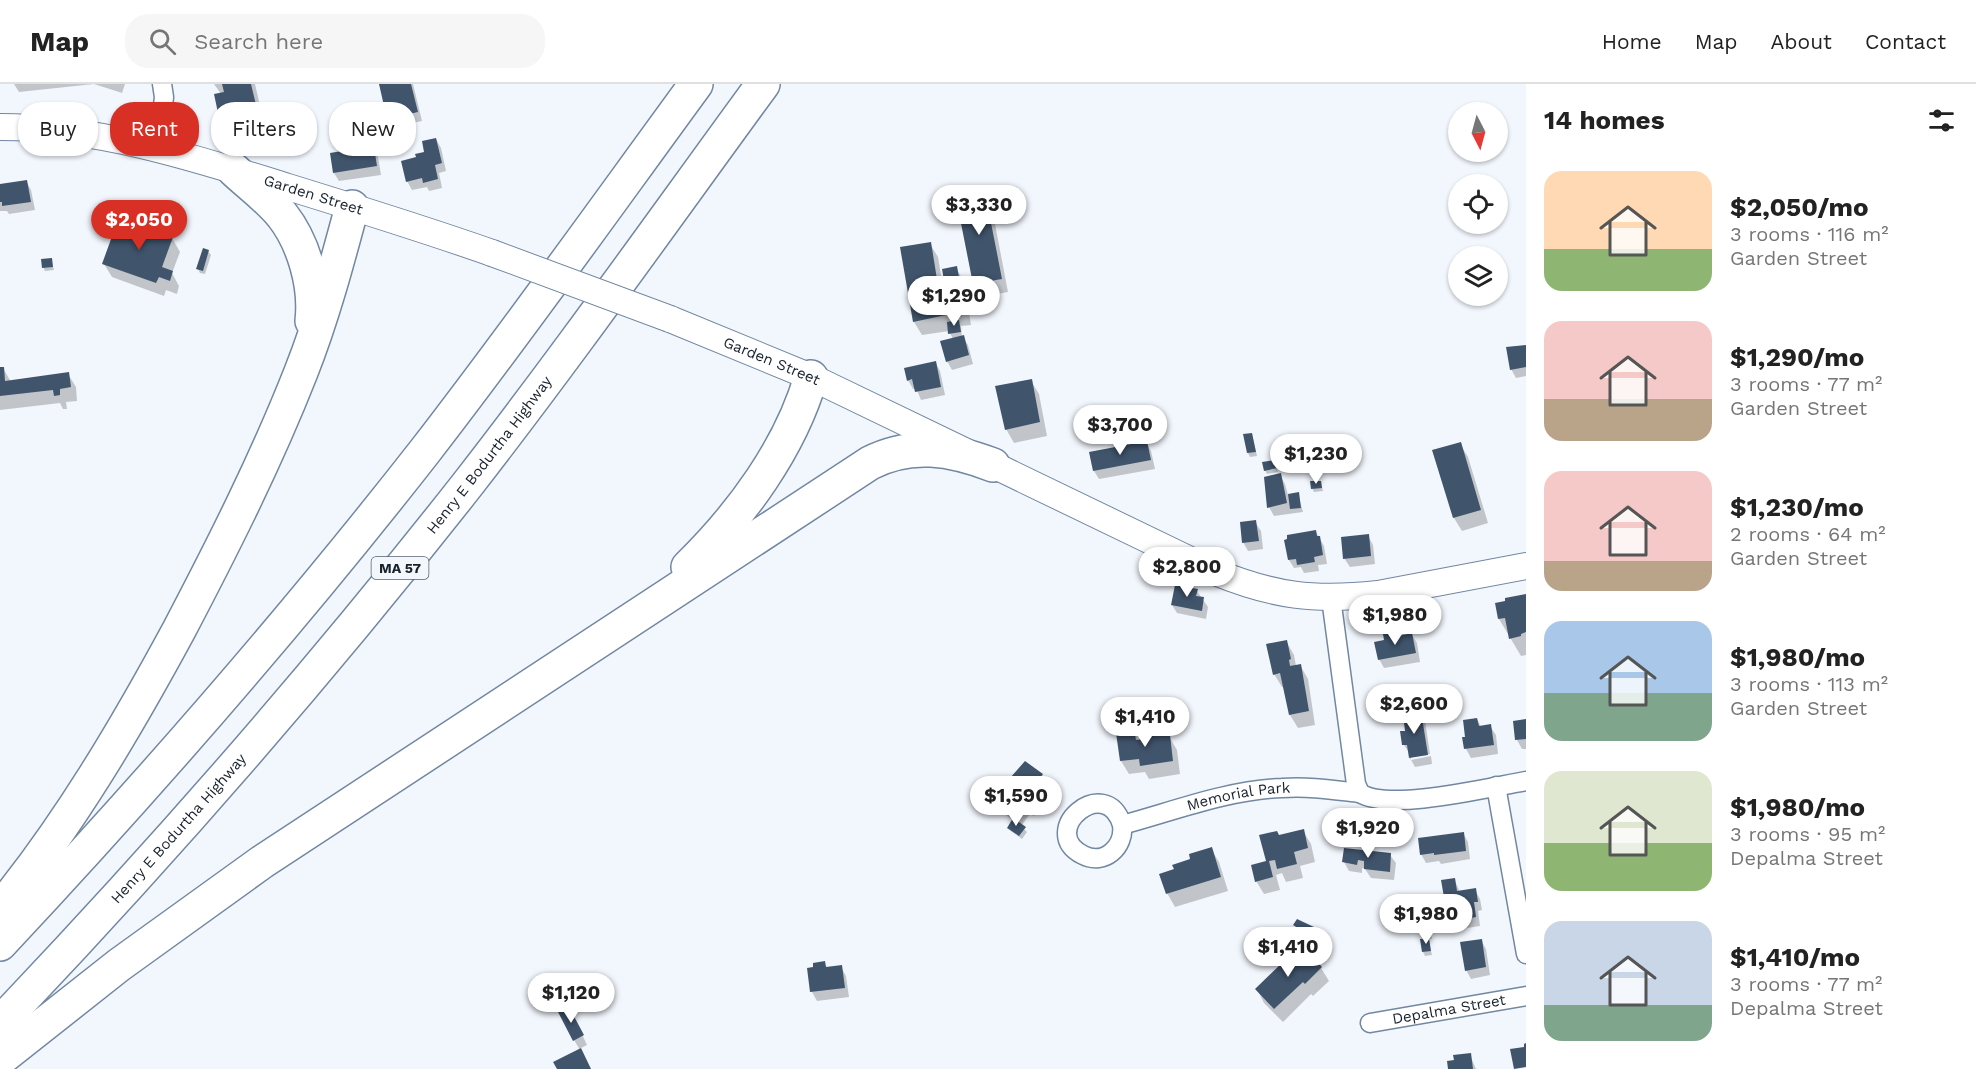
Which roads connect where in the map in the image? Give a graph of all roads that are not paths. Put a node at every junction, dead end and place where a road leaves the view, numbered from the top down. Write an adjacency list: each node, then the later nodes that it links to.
1 (162, 84): 4 (street)
2 (696, 84): 21 (highway)
3 (764, 84): 24 (highway, Henry E Bodurtha Highway / MA 57)
4 (164, 102)
5 (0, 127): 6 (street, Garden Street)
6 (110, 139)
7 (183, 156): 8 (street, Garden Street)
8 (234, 170): 9 (street, Garden Street); 10 (highway)
9 (352, 207): 10 (highway); 11 (street, Garden Street, bridge)
10 (301, 372): 20 (highway)
11 (811, 377): 12 (street, Garden Street); 15 (highway)
12 (993, 465): 14 (street, Garden Street); 15 (highway)
13 (1526, 566): 14 (street, Garden Street)
14 (1331, 598): 18 (street)
15 (609, 633): 26 (highway)
16 (1526, 781): 17 (street, Memorial Park)
17 (1496, 786): 18 (street, Memorial Park); 22 (street)
18 (1360, 793): 19 (street, Memorial Park)
19 (1122, 825)
20 (0, 909)
21 (0, 944)
22 (1526, 954)
23 (1526, 996): 25 (street, Depalma Street)
24 (0, 1023)
25 (1370, 1023)
26 (0, 1059)

